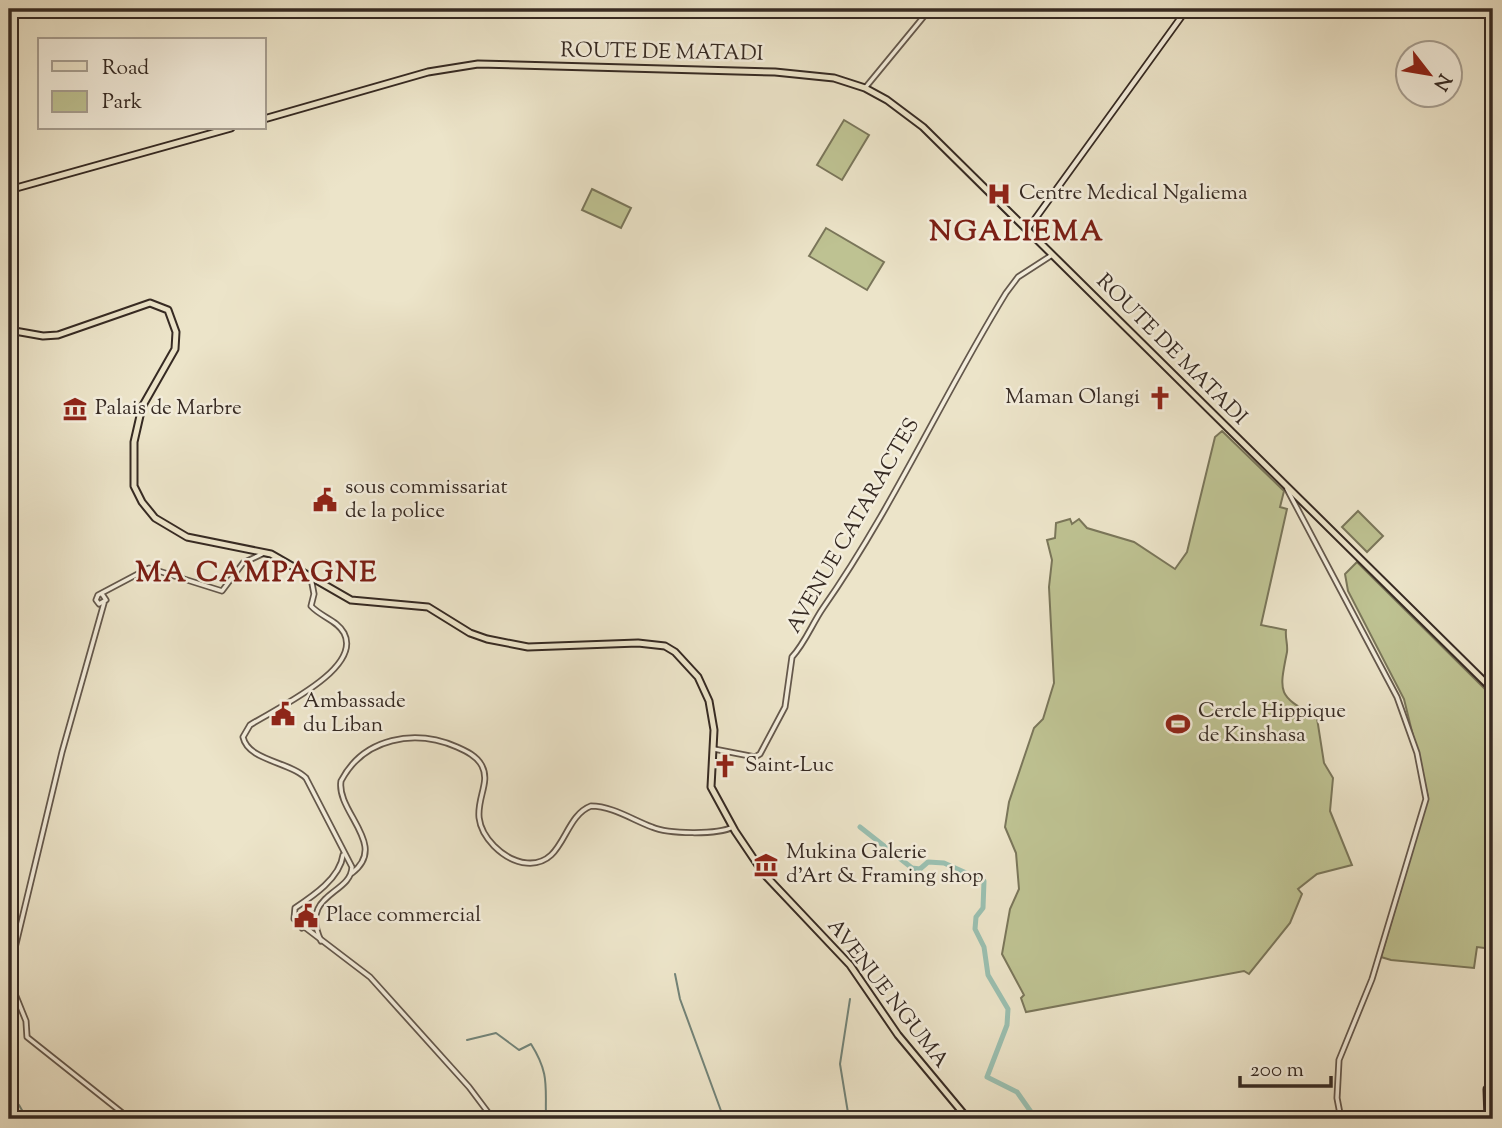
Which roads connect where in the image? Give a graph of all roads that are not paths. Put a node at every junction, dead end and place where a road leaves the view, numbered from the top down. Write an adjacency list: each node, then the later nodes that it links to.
1 (930, 9): 3 (street)
2 (1187, 9): 7 (main road)
3 (865, 88): 4 (main road, ROUTE DE MATADI); 7 (main road, ROUTE DE MATADI)
4 (266, 118)
5 (224, 130): 6 (main road)
6 (9, 190)
7 (1027, 230): 8 (main road, ROUTE DE MATADI)
8 (1052, 255): 10 (main road, ROUTE DE MATADI); 19 (street, AVENUE CATARACTES)
9 (9, 330): 11 (main road, AVENUE NGUMA)
10 (1294, 498): 18 (main road, ROUTE DE MATADI); 34 (street)
11 (266, 553): 12 (main road, AVENUE NGUMA); 14 (street)
12 (310, 577): 13 (main road, AVENUE NGUMA); 16 (street)
13 (323, 584): 16 (street); 19 (main road, AVENUE NGUMA)
14 (113, 589): 15 (street); 17 (street)
15 (102, 594): 17 (street); 17 (street)
16 (314, 594): 21 (street)
17 (103, 602): 28 (street)
18 (1493, 690)
19 (714, 749): 20 (main road, AVENUE NGUMA)
20 (733, 827): 22 (street); 33 (main road, AVENUE NGUMA)
21 (343, 853): 22 (street); 23 (street)
22 (352, 870): 24 (street)
23 (320, 889): 24 (street); 26 (street)
24 (327, 897): 25 (street)
25 (315, 921): 26 (street); 27 (street)
26 (302, 928): 27 (street)
27 (321, 941): 32 (street)
28 (9, 973)
29 (9, 979): 31 (street)
30 (1493, 1084): 35 (main road)
31 (130, 1119)
32 (493, 1119)
33 (968, 1119)
34 (1341, 1119)
35 (1488, 1119)

